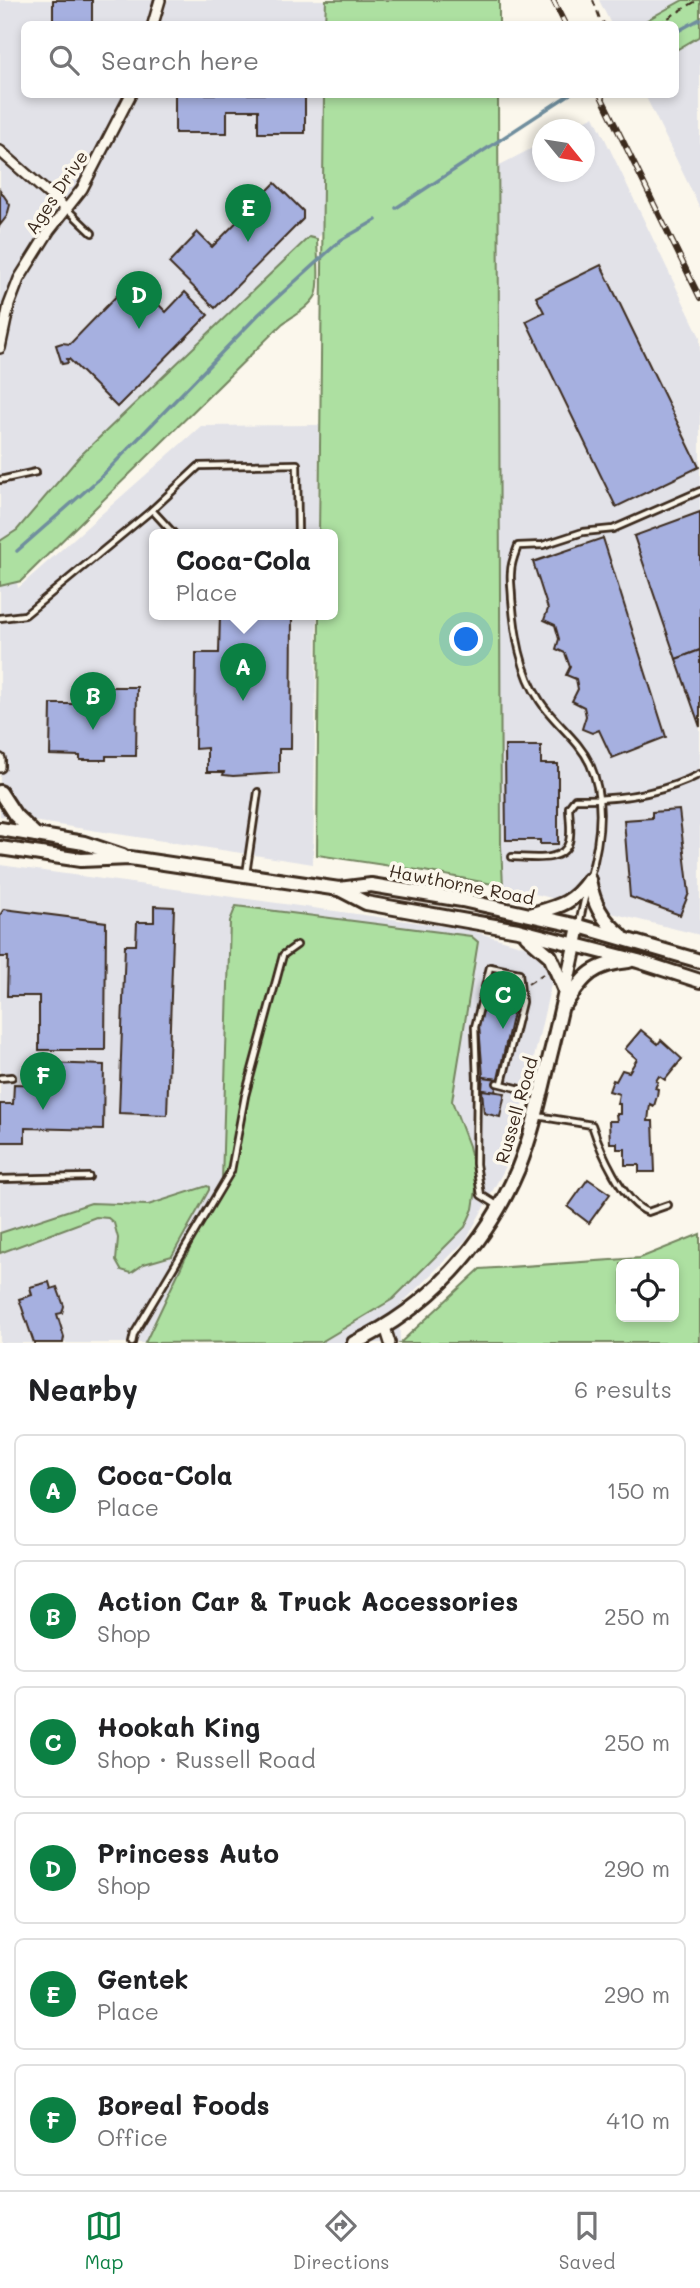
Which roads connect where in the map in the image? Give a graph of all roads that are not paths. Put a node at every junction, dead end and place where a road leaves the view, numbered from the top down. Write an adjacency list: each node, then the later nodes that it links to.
1 (160, 0): 2 (street)
2 (154, 21)
3 (129, 98): 5 (street, Ages Drive)
4 (0, 151): 5 (street)
5 (66, 209): 6 (lane); 7 (street, Ages Drive)
6 (92, 233)
7 (0, 348)
8 (36, 472): 9 (lane)
9 (0, 480)
10 (700, 491): 20 (lane)
11 (152, 510): 12 (lane); 13 (lane); 14 (lane)
12 (169, 529)
13 (298, 529)
14 (0, 618)
15 (0, 759): 16 (street)
16 (0, 767)
17 (700, 774): 20 (lane)
18 (0, 792): 22 (main road)
19 (258, 792): 26 (lane)
20 (600, 800): 24 (lane); 27 (lane)
21 (0, 829): 22 (main road, Hawthorne Road)
22 (36, 835): 25 (main road, Hawthorne Road)
23 (0, 848): 25 (main road, Hawthorne Road)
24 (512, 857)
25 (130, 858): 26 (main road, Hawthorne Road)
26 (246, 875): 28 (main road, Hawthorne Road)
27 (589, 880): 29 (main road); 30 (lane); 32 (main road)
28 (339, 889): 29 (main road, Hawthorne Road); 31 (main road, Hawthorne Road)
29 (530, 914): 30 (main road, Hawthorne Road)
30 (579, 926): 32 (main road); 34 (main road, Russell Road)
31 (518, 930): 34 (main road, Hawthorne Road); 38 (main road)
32 (627, 939): 36 (main road)
33 (298, 945): 49 (lane)
34 (575, 945): 35 (main road); 38 (main road, Russell Road)
35 (638, 961): 37 (main road); 39 (main road)
36 (700, 961)
37 (700, 981)
38 (565, 991): 39 (main road, Russell Road)
39 (561, 1012): 42 (main road, Russell Road)
40 (12, 1077): 41 (lane)
41 (0, 1078)
42 (541, 1095): 43 (main road, Russell Road); 47 (lane)
43 (536, 1116): 46 (lane); 47 (main road, Russell Road)
44 (89, 1177): 45 (lane)
45 (0, 1179)
46 (667, 1205)
47 (500, 1206): 48 (main road, Russell Road)
48 (385, 1328): 50 (main road, Russell Road); 51 (street)
49 (132, 1343)
50 (354, 1343)
51 (390, 1343)

